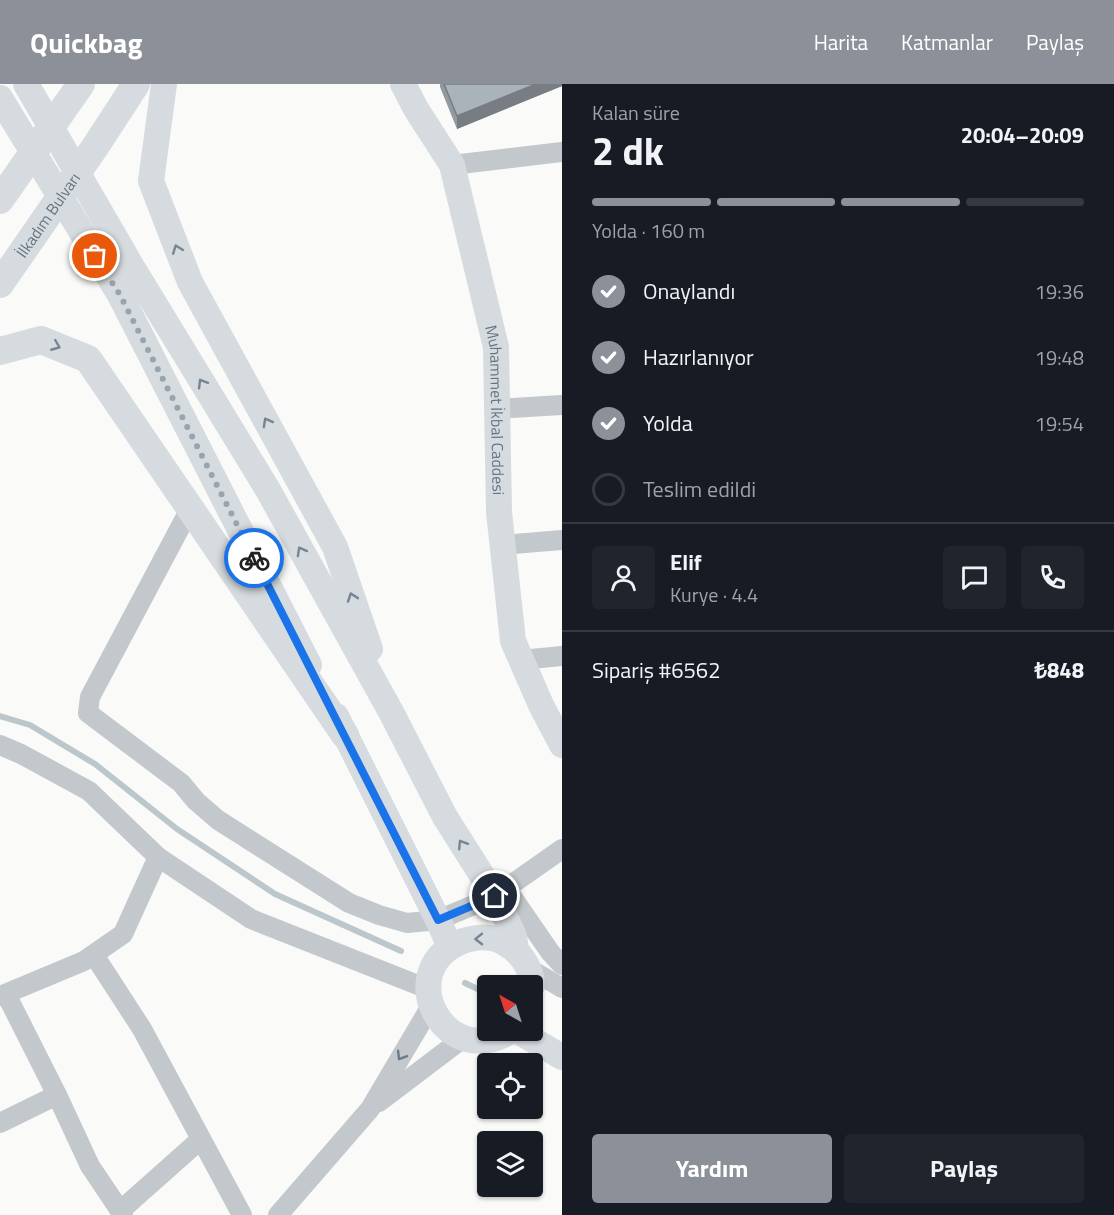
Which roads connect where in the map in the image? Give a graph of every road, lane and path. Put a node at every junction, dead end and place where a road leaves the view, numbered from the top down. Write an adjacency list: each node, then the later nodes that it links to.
1 (26, 84): 23 (main road, one-way to 1)
2 (76, 84): 9 (main road)
3 (81, 84): 9 (highway)
4 (136, 84): 10 (highway, İlkadım Bulvarı)
5 (146, 84): 10 (main road, İlkadım Bulvarı)
6 (164, 84): 23 (main road, one-way to 6)
7 (403, 84): 12 (main road, Muhammet İkbal Caddesi)
8 (0, 98): 24 (main road)
9 (62, 112): 13 (highway)
10 (95, 147): 14 (highway, İlkadım Bulvarı)
11 (562, 152): 12 (street)
12 (452, 165): 17 (main road, Muhammet İkbal Caddesi)
13 (0, 200)
14 (0, 284)
15 (0, 351): 18 (highway, one-way to 18)
16 (562, 405): 17 (street)
17 (497, 409): 20 (main road, Muhammet İkbal Caddesi)
18 (191, 507): 24 (highway); 30 (street)
19 (562, 540): 20 (street)
20 (503, 545): 22 (main road, Muhammet İkbal Caddesi)
21 (562, 656): 22 (street)
22 (521, 660): 26 (main road, Muhammet İkbal Caddesi)
23 (391, 712): 29 (main road, one-way to 23)
24 (345, 735): 30 (main road)
25 (0, 745): 28 (street)
26 (562, 745)
27 (562, 849): 29 (street)
28 (158, 857): 32 (street); 39 (street)
29 (500, 892): 30 (street); 33 (street); 35 (main road)
30 (438, 920): 31 (main road)
31 (450, 947): 34 (main road, one-way to 31); 39 (main road)
32 (94, 955): 38 (street); 47 (street)
33 (562, 965)
34 (526, 975)
35 (527, 975)
36 (543, 982): 37 (street)
37 (562, 988)
38 (3, 995): 44 (street)
39 (429, 998): 40 (main road); 45 (street, one-way to 45)
40 (462, 1038): 41 (main road); 45 (street)
41 (477, 1041)
42 (534, 1041): 43 (main road)
43 (562, 1057)
44 (57, 1095): 46 (street); 48 (street)
45 (370, 1109): 50 (street)
46 (0, 1123)
47 (201, 1138): 48 (street); 49 (street)
48 (122, 1213)
49 (242, 1215)
50 (278, 1215)

